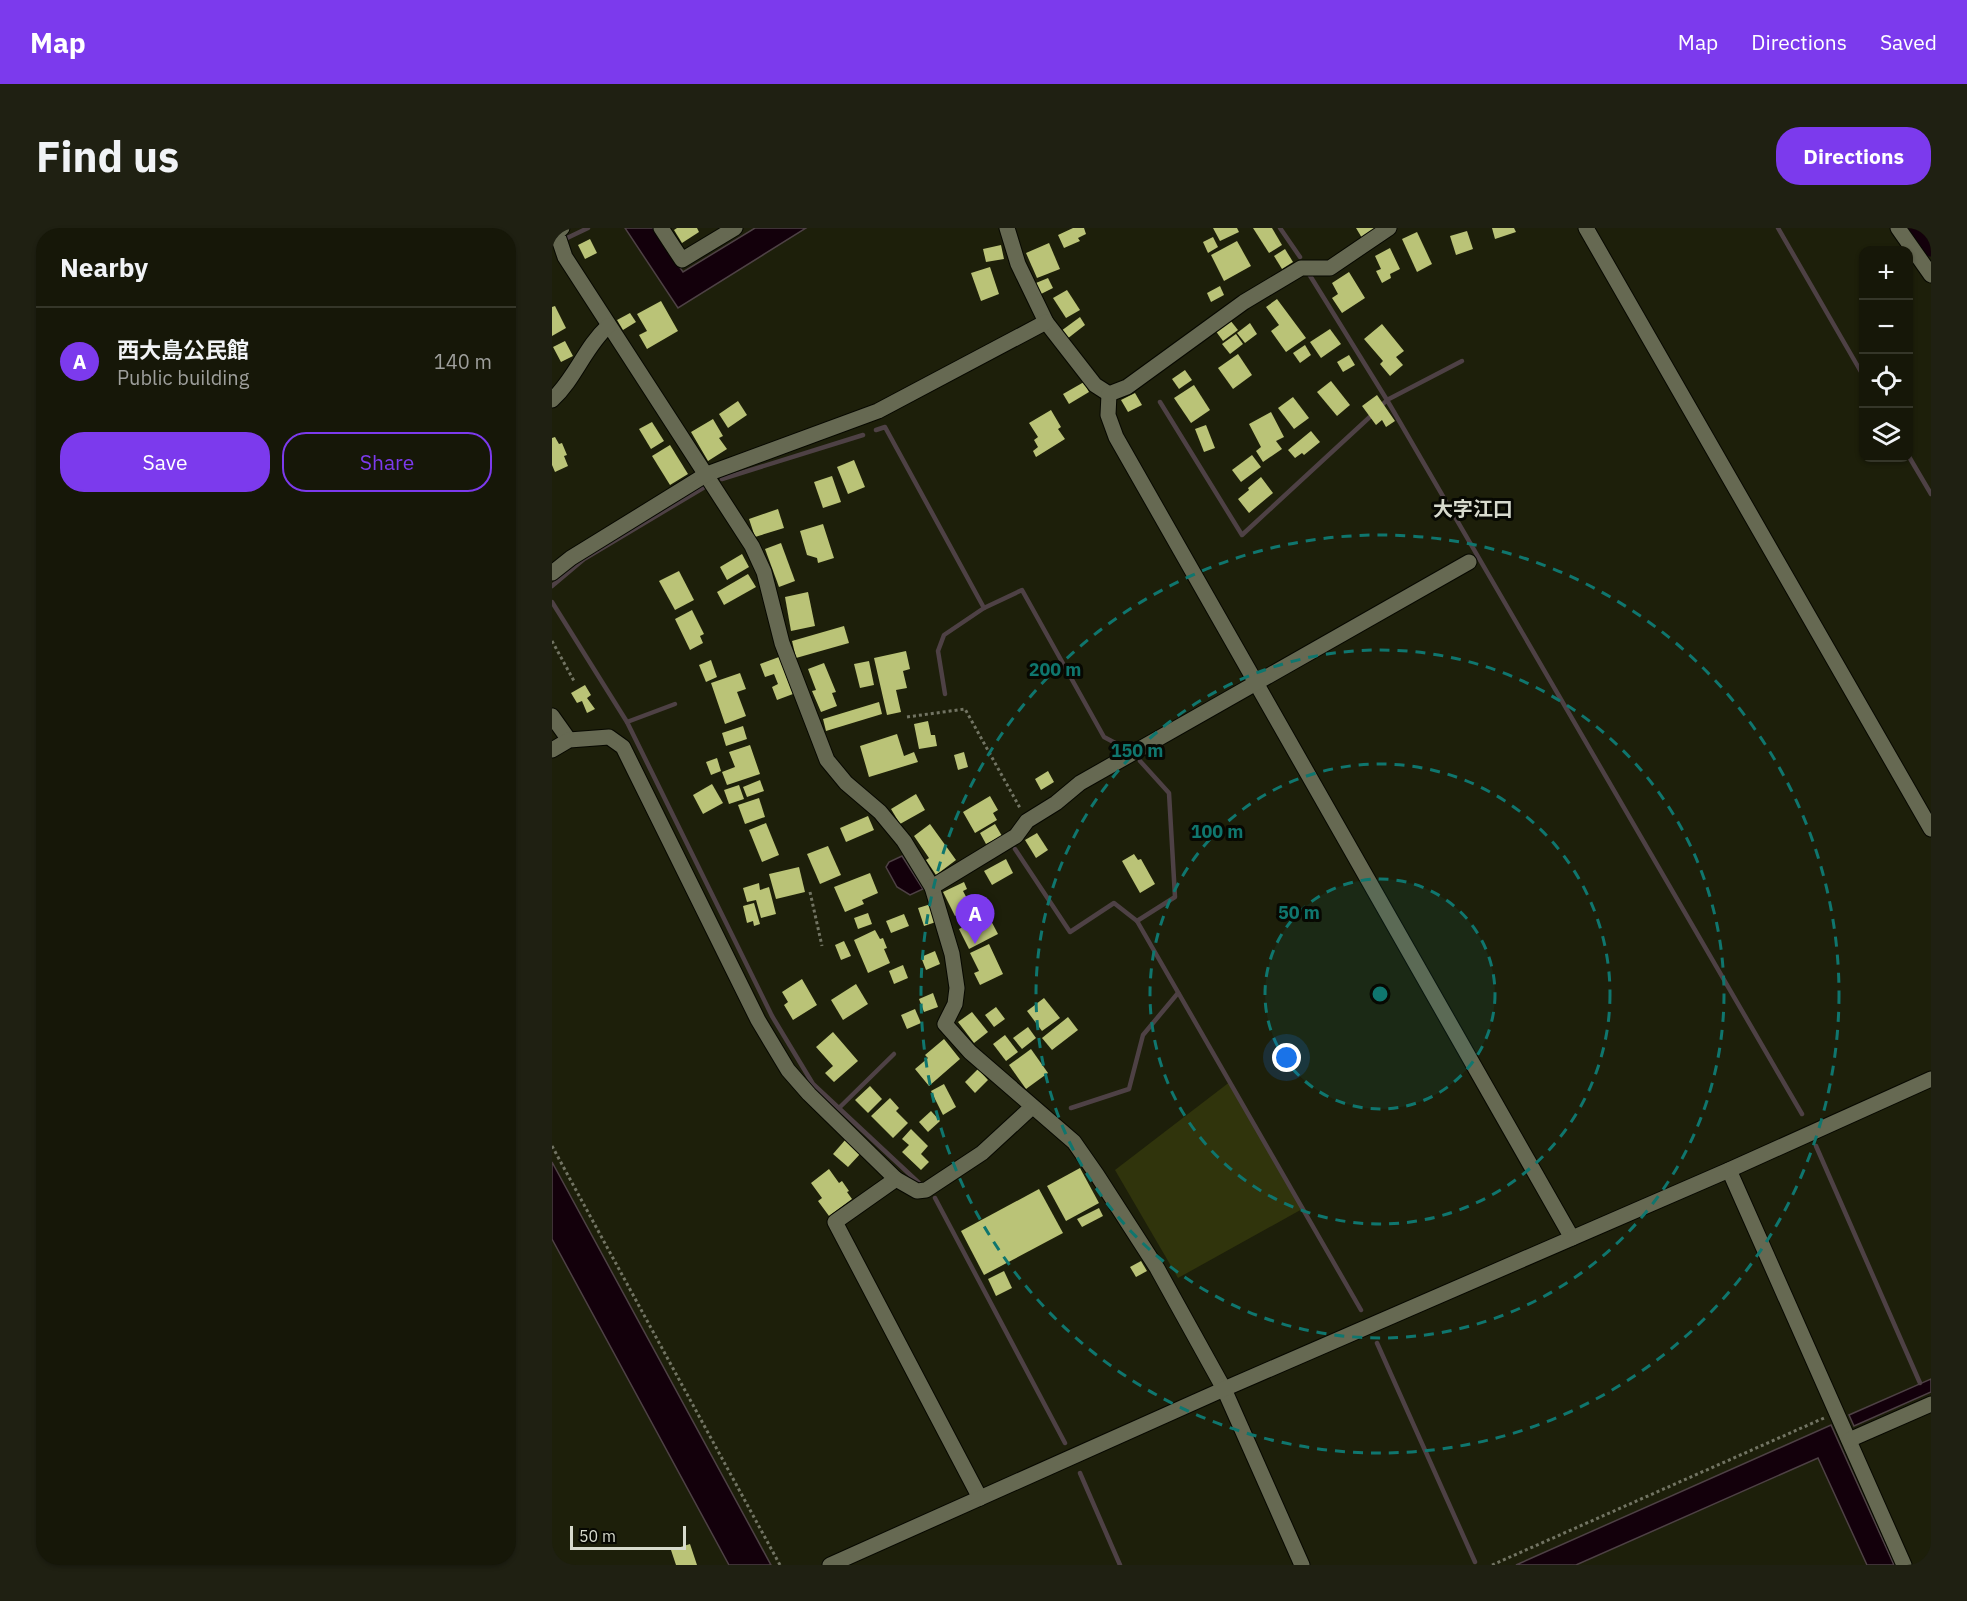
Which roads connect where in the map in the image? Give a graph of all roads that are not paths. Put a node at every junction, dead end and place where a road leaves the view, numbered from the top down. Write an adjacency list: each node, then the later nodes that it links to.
1 (562, 228): 10 (street)
2 (661, 228): 3 (street)
3 (735, 228)
4 (1007, 228): 9 (street)
5 (1389, 228): 11 (street)
6 (1586, 228): 20 (street)
7 (1898, 228): 8 (street)
8 (1931, 275)
9 (1046, 322): 11 (street); 13 (street)
10 (608, 326): 12 (street); 13 (street)
11 (1109, 394): 16 (street)
12 (552, 400)
13 (707, 474): 15 (street); 21 (street)
14 (1469, 562): 16 (street)
15 (552, 573)
16 (1256, 684): 21 (street); 26 (street)
17 (552, 716): 18 (street)
18 (569, 740): 19 (street); 25 (street)
19 (552, 750)
20 (1931, 829)
21 (932, 886): 23 (street)
22 (1931, 1079): 24 (street)
23 (1032, 1107): 25 (street); 27 (street)
24 (1729, 1170): 26 (street); 29 (street)
25 (896, 1179): 30 (street)
26 (1572, 1238): 27 (street)
27 (1224, 1389): 30 (street); 32 (street)
28 (1931, 1404): 29 (street)
29 (1849, 1440): 33 (street)
30 (980, 1498): 31 (street)
31 (830, 1565)
32 (1302, 1565)
33 (1904, 1565)

